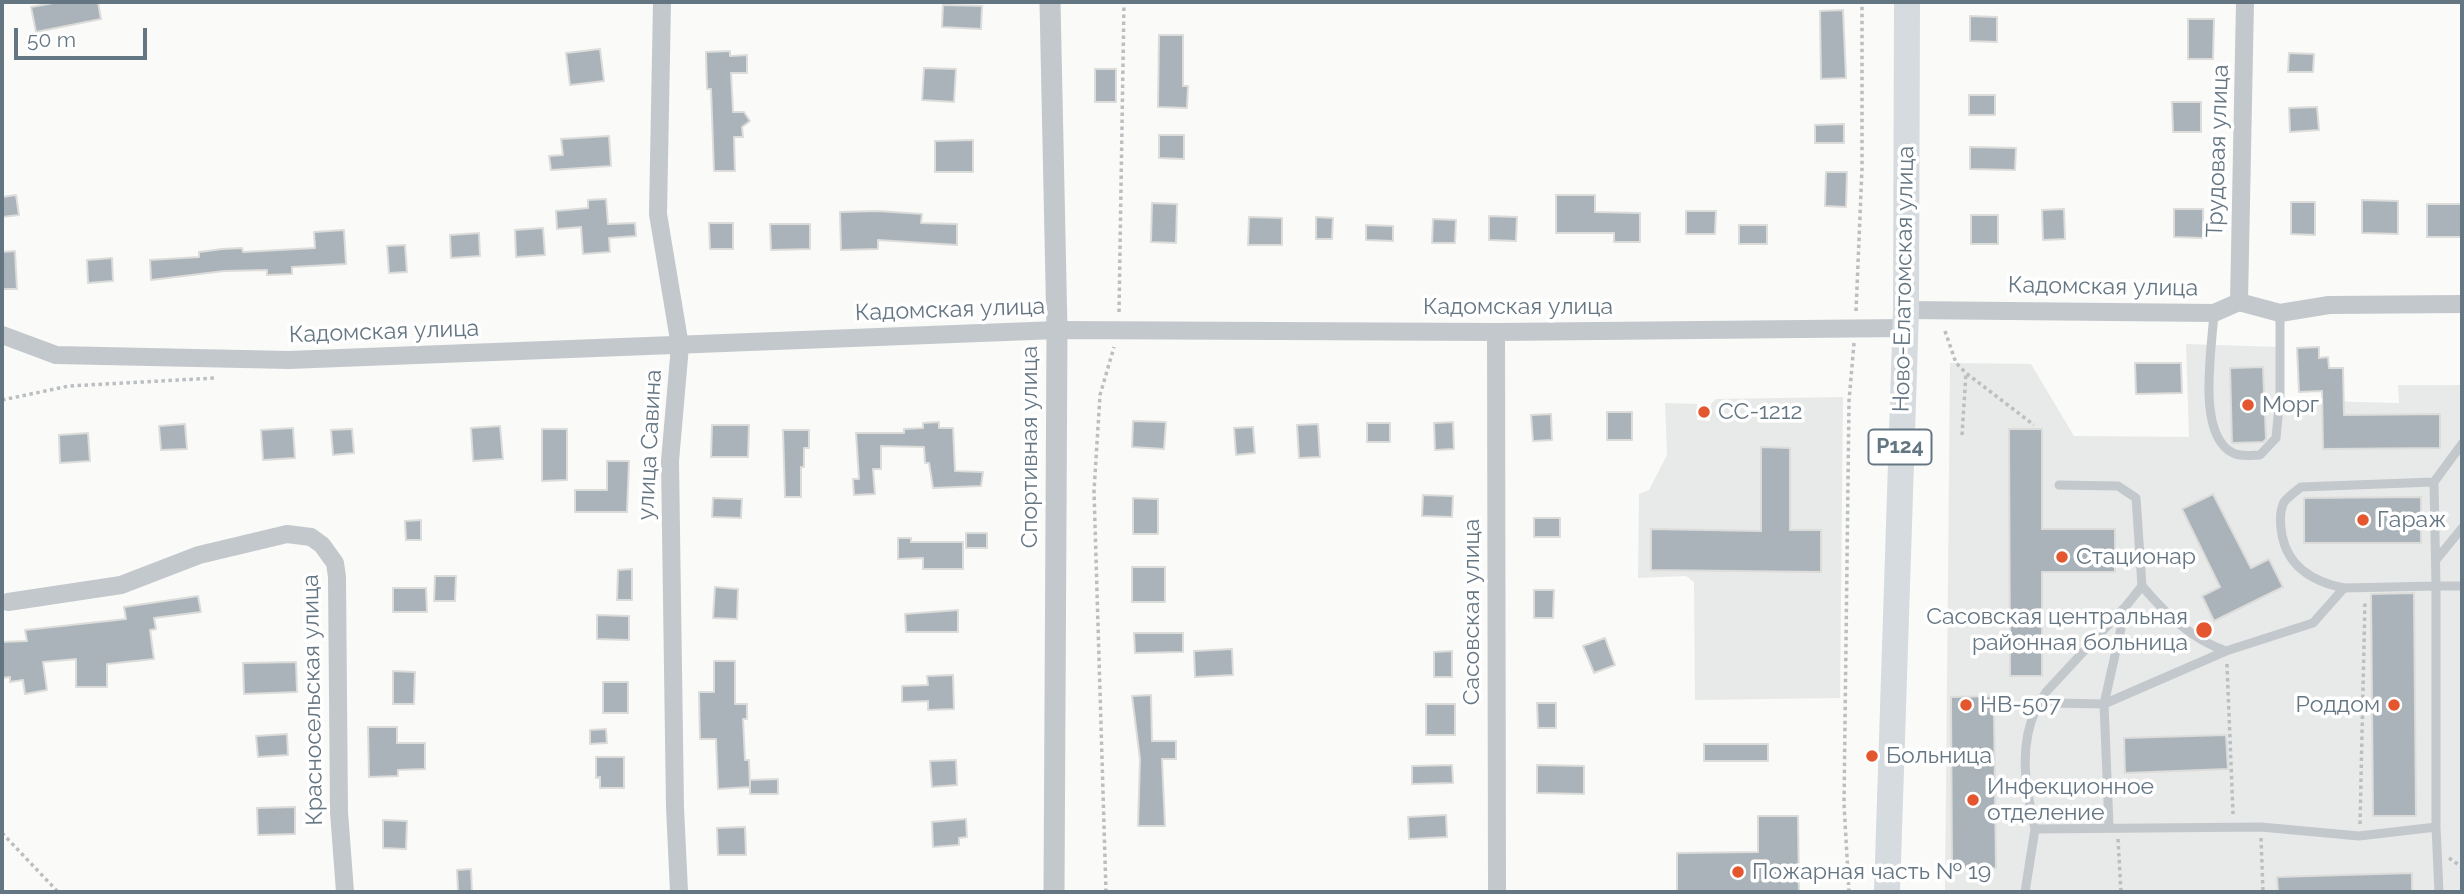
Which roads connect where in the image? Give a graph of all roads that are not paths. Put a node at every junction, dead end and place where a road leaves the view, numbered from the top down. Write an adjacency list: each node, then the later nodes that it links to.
1 (662, 2): 13 (street, улица Савина)
2 (1050, 2): 10 (street, Спортивная улица)
3 (1907, 2): 9 (main road, Ново-Елатомская улица / Р124)
4 (2245, 2): 5 (street, Трудовая улица)
5 (2239, 302): 7 (street, Кадомская улица); 8 (street)
6 (2462, 304): 8 (street)
7 (2214, 313): 8 (lane); 9 (street, Кадомская улица)
8 (2280, 313)
9 (1906, 319): 11 (street, Кадомская улица); 35 (main road, Ново-Елатомская улица / Р124)
10 (1057, 330): 11 (street, Кадомская улица); 13 (street, Кадомская улица); 33 (street, Спортивная улица)
11 (1496, 332): 34 (street, Сасовская улица)
12 (2, 335): 13 (street, Кадомская улица)
13 (680, 346): 32 (street, улица Савина)
14 (2462, 444): 15 (lane)
15 (2434, 482): 18 (lane); 22 (lane)
16 (2059, 485): 19 (lane)
17 (2462, 528): 18 (lane)
18 (2436, 560): 20 (lane)
19 (2142, 586): 24 (lane); 25 (lane)
20 (2436, 586): 21 (lane); 22 (lane); 29 (lane)
21 (2462, 586)
22 (2344, 588): 25 (lane)
23 (8, 602): 31 (street, Красносельская улица)
24 (2126, 606): 26 (lane); 27 (lane)
25 (2226, 651): 26 (lane)
26 (2104, 704): 27 (lane); 28 (lane)
27 (2035, 709): 30 (lane)
28 (2113, 826): 29 (lane); 30 (lane)
29 (2436, 827): 37 (lane)
30 (2035, 829): 36 (lane)
31 (345, 892)
32 (679, 892)
33 (1054, 892)
34 (1497, 892)
35 (1887, 892)
36 (2025, 892)
37 (2439, 892)

